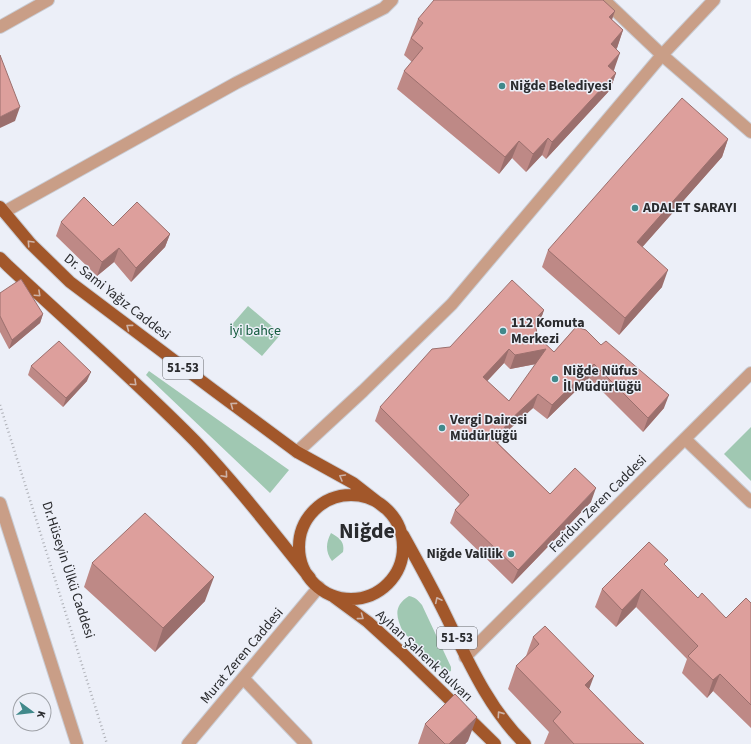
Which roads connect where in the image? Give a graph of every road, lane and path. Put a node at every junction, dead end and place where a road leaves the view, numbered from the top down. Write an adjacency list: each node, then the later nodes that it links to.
1 (48, 0): 5 (street)
2 (392, 0): 8 (street)
3 (604, 0): 6 (street)
4 (714, 0): 6 (street)
5 (0, 27)
6 (662, 55): 7 (street); 13 (street)
7 (751, 132)
8 (2, 210): 13 (main road, Dr. Sami Yağız Caddesi / 51-53, one-way to 8)
9 (0, 258): 18 (main road, one-way to 18)
10 (751, 373): 12 (street, Feridun Zeren Caddesi)
11 (0, 405): 24 (path, Dr.Hüseyin Ülkü Caddesi)
12 (685, 439): 14 (street); 21 (street, Feridun Zeren Caddesi)
13 (297, 452): 16 (main road, Dr. Sami Yağız Caddesi / 51-53, one-way to 13)
14 (751, 502)
15 (0, 505): 23 (street)
16 (385, 508): 17 (main road); 18 (main road)
17 (398, 525): 20 (main road); 21 (main road, Ayhan Şahenk Bulvarı / 51-53, one-way to 17)
18 (310, 578): 19 (main road)
19 (319, 588): 20 (main road); 22 (street, Murat Zeren Caddesi)
20 (329, 594): 27 (main road, Ayhan Şahenk Bulvarı, one-way to 27)
21 (465, 656): 28 (main road, Ayhan Şahenk Bulvarı / 51-53, one-way to 21)
22 (244, 678): 25 (street, Murat Zeren Caddesi); 26 (street)
23 (77, 744)
24 (107, 744)
25 (188, 744)
26 (306, 744)
27 (495, 744)
28 (525, 744)

